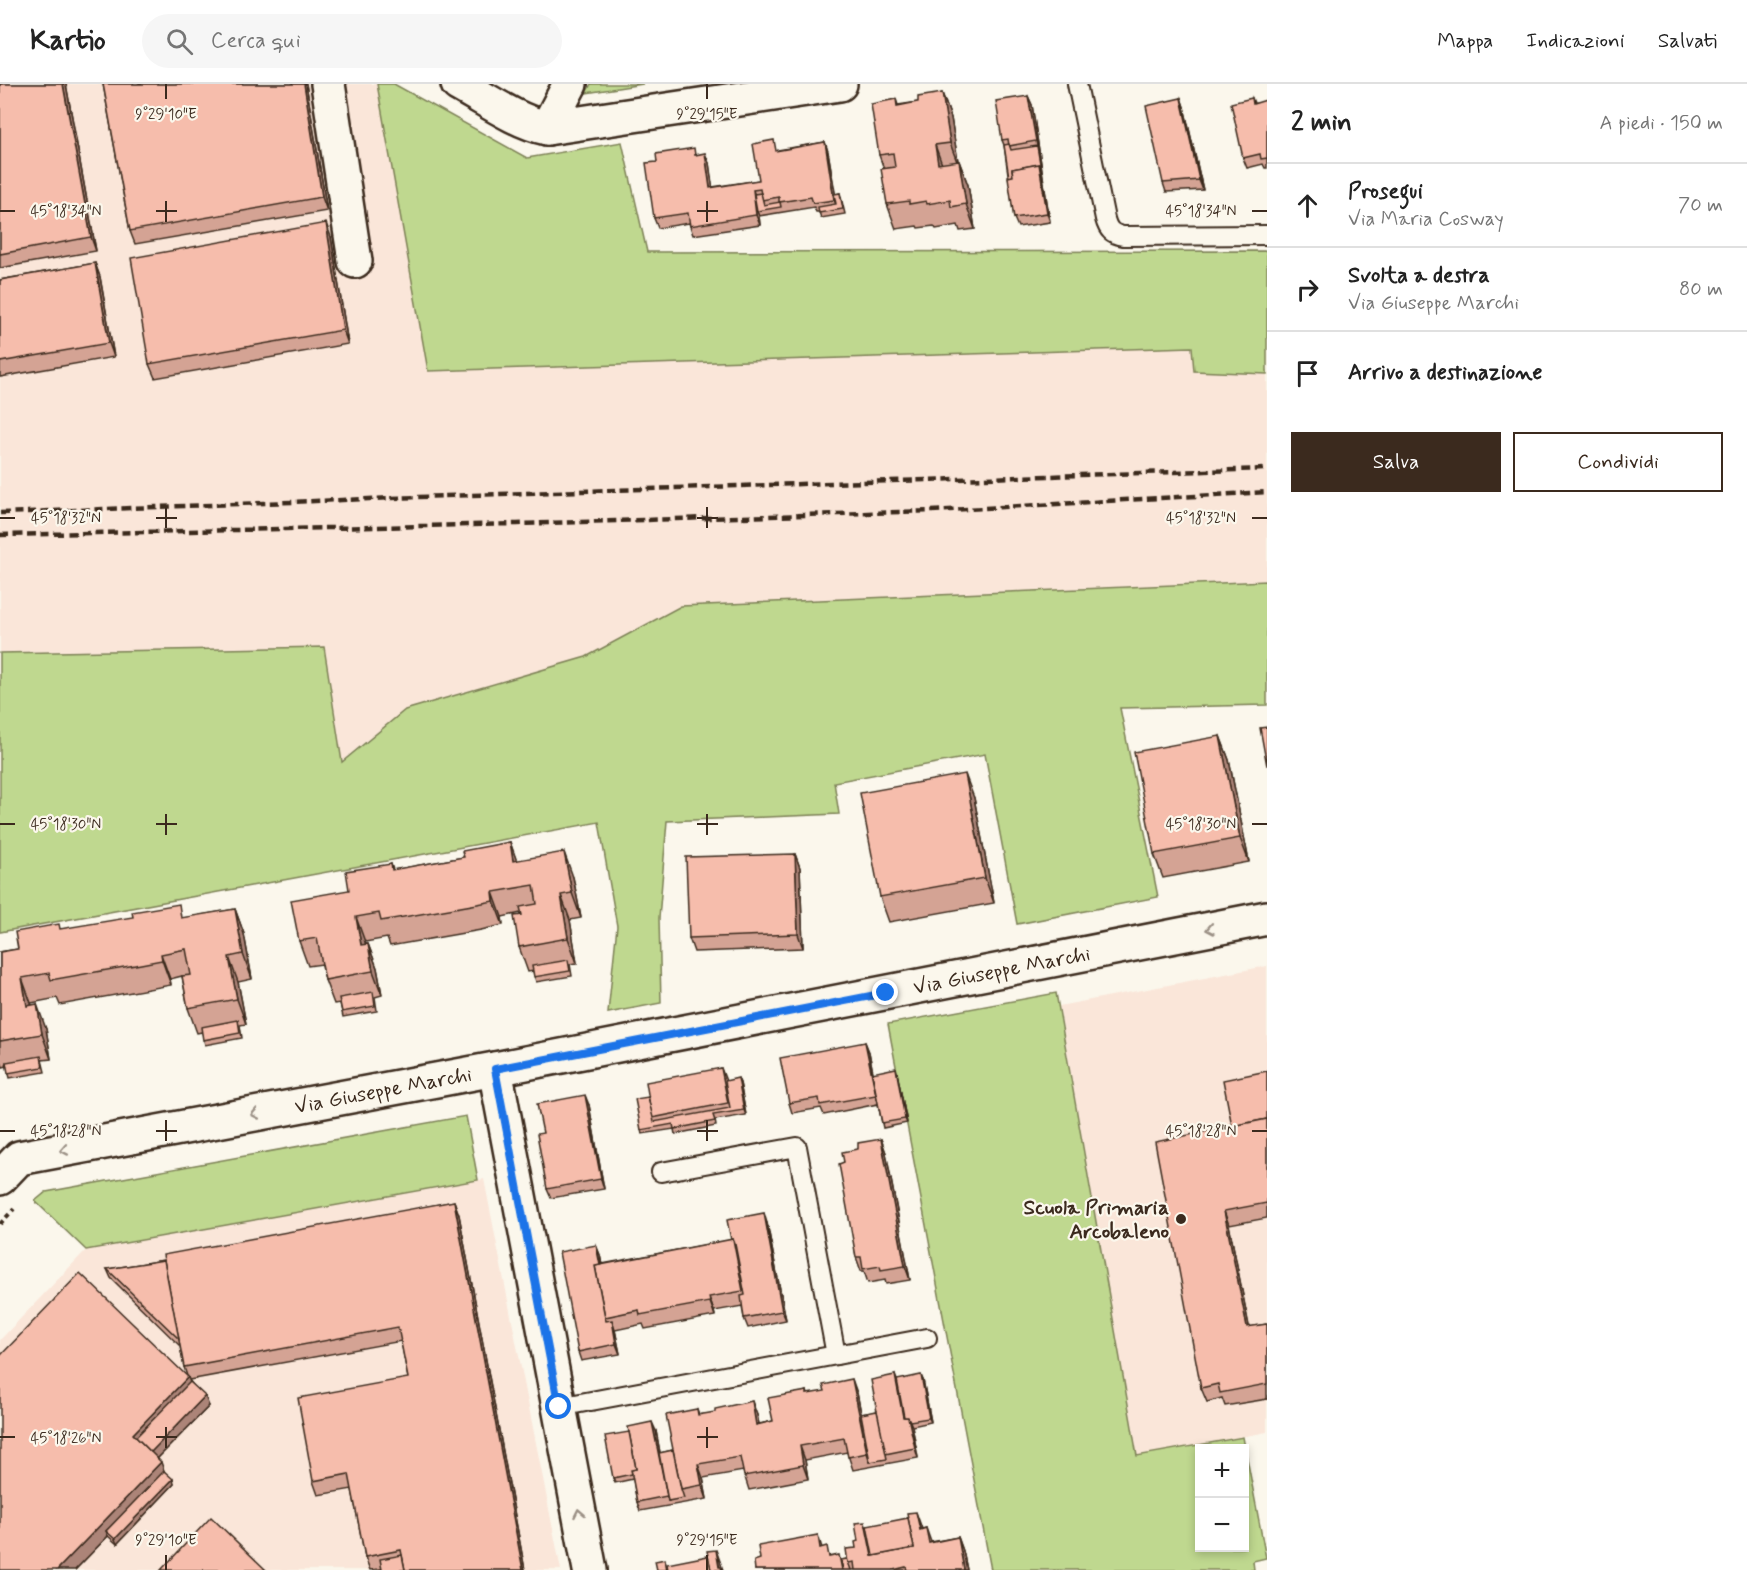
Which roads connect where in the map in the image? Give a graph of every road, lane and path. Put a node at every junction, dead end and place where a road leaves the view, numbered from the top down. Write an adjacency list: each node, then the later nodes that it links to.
1 (328, 84): 9 (street)
2 (458, 84): 7 (street)
3 (570, 84): 7 (street)
4 (840, 84): 6 (street)
5 (1077, 84): 8 (lane)
6 (777, 88): 7 (street)
7 (547, 128)
8 (1267, 235)
9 (356, 261)
10 (1267, 918): 11 (street, Via Giuseppe Marchi, one-way to 11)
11 (495, 1069): 13 (street, Via Giuseppe Marchi, one-way to 13); 16 (street)
12 (662, 1172): 15 (lane)
13 (0, 1178)
14 (927, 1338): 15 (lane)
15 (836, 1355): 16 (lane)
16 (559, 1407): 17 (street, one-way to 16)
17 (590, 1570)

